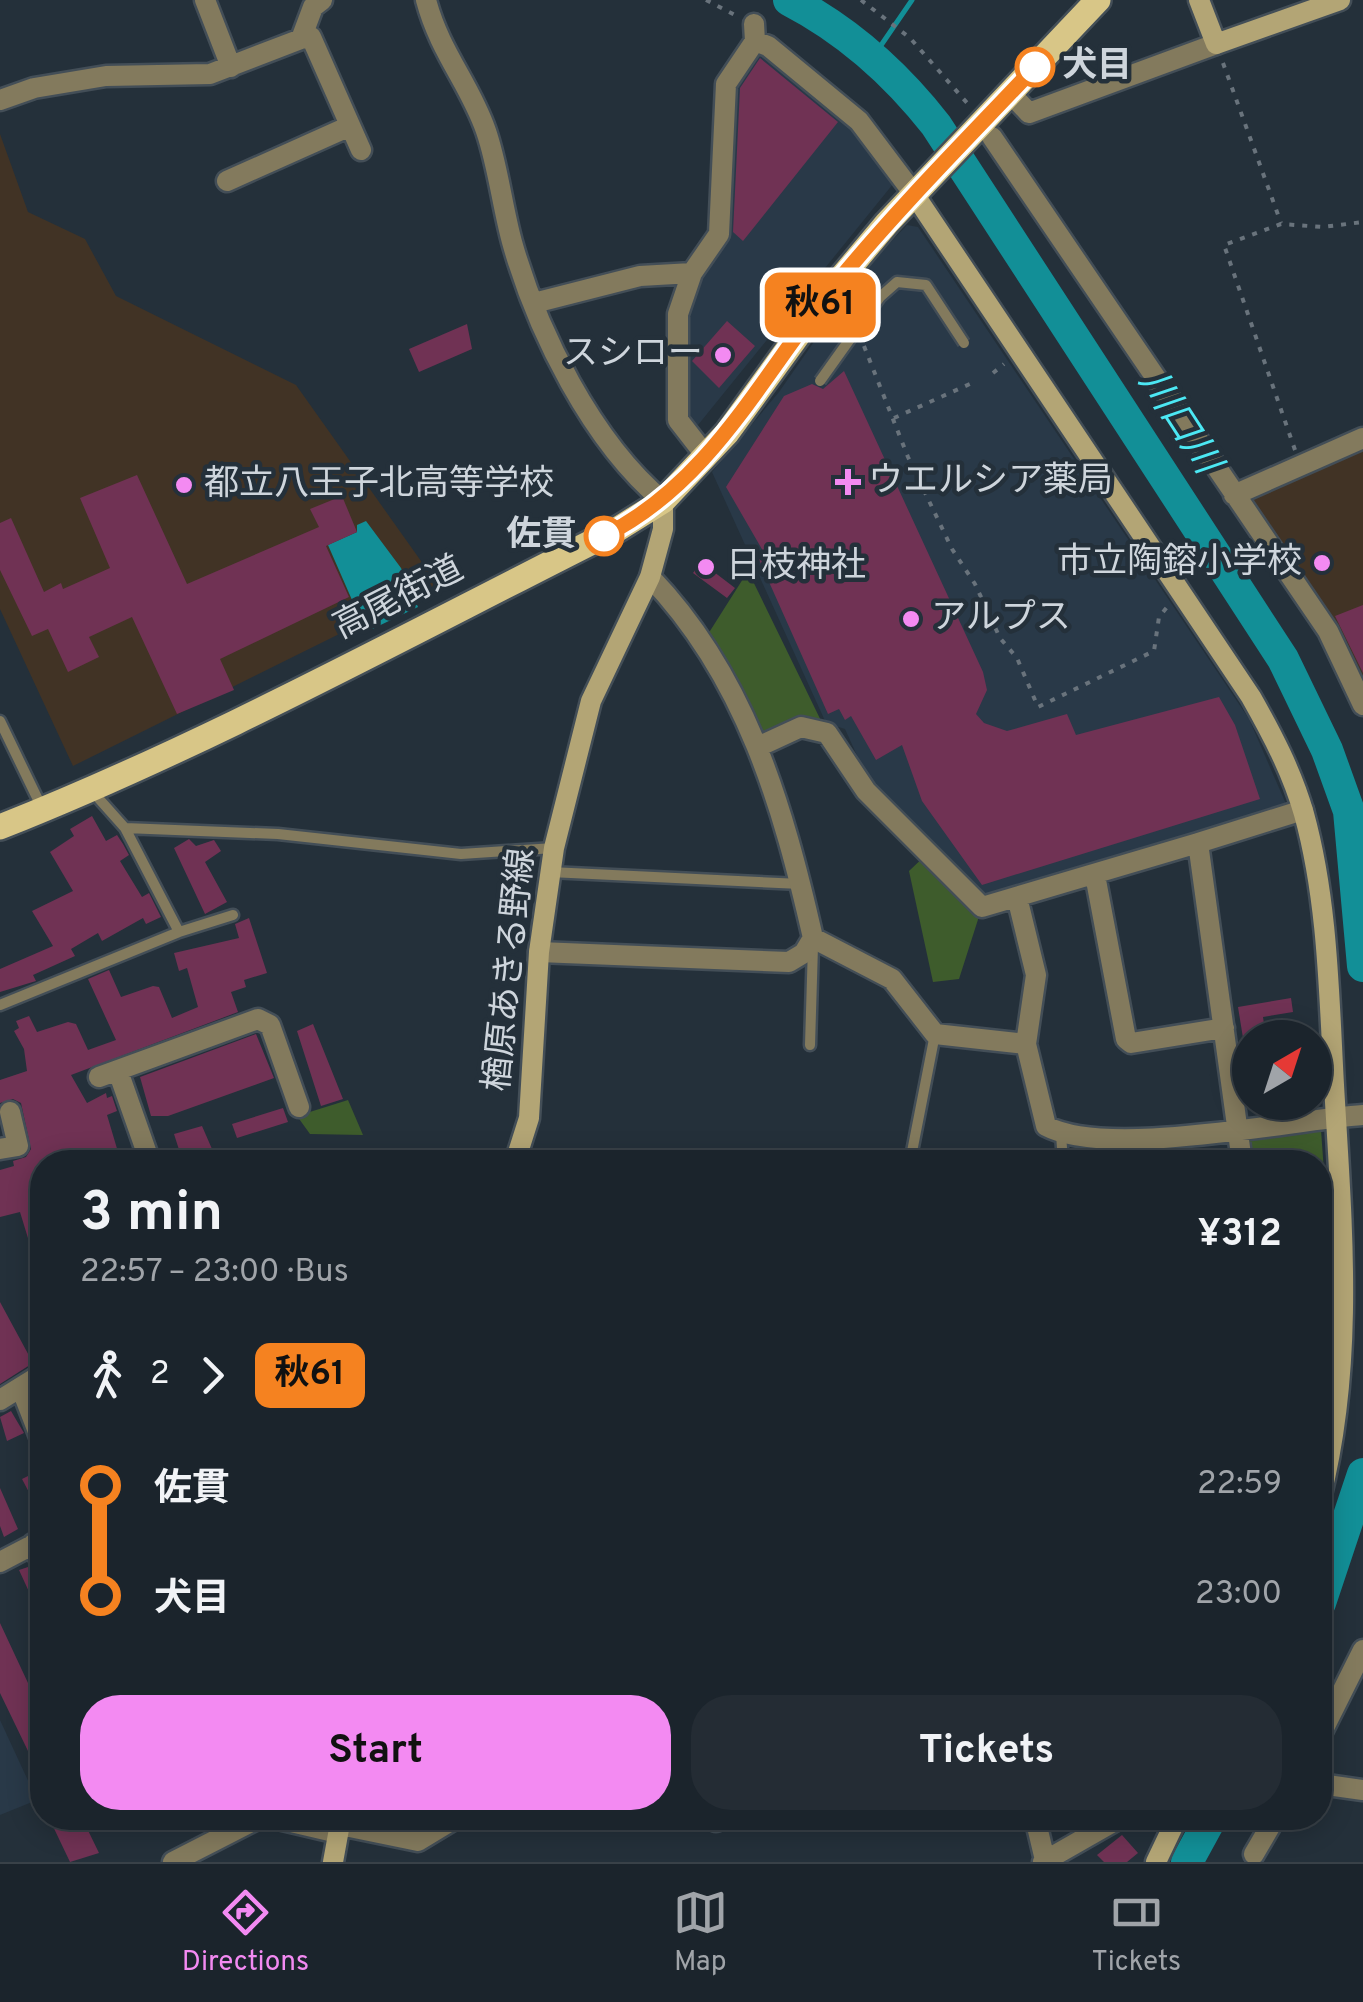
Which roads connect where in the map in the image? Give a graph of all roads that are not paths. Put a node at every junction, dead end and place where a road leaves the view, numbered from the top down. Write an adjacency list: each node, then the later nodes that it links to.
1 (204, 0): 9 (street)
2 (322, 0): 7 (street)
3 (426, 0): 18 (street)
4 (1098, 0): 10 (main road)
5 (1199, 0): 8 (street)
6 (1340, 0): 8 (street)
7 (301, 40): 9 (street); 12 (street)
8 (1216, 44): 10 (street)
9 (232, 67): 11 (street)
10 (1010, 93): 13 (main road)
11 (0, 100)
12 (350, 126): 14 (street); 15 (street)
13 (982, 130): 16 (main road, 高尾街道); 23 (street)
14 (361, 150)
15 (228, 181)
16 (922, 186): 17 (street); 22 (main road, 高尾街道); 31 (street)
17 (692, 273): 18 (street); 22 (street)
18 (534, 303): 24 (street)
19 (964, 343): 20 (lane, bridge)
20 (820, 381)
21 (1363, 438): 23 (street)
22 (706, 456): 24 (main road, 高尾街道)
23 (1234, 496): 26 (street)
24 (663, 501): 25 (street, 楢原あきる野線); 29 (main road, 高尾街道)
25 (650, 577): 28 (street); 35 (street, 楢原あきる野線)
26 (1363, 706)
27 (0, 721): 30 (lane)
28 (760, 746): 38 (street); 39 (street)
29 (91, 790): 30 (main road, 高尾街道); 33 (lane)
30 (43, 810): 32 (main road, 高尾街道)
31 (1302, 810): 34 (street); 51 (street)
32 (0, 826)
33 (125, 828): 35 (lane); 41 (lane)
34 (1198, 844): 37 (street); 45 (street)
35 (554, 848): 36 (street, 楢原あきる野線)
36 (549, 872): 38 (lane); 43 (street, 楢原あきる野線)
37 (1095, 875): 39 (street); 45 (street)
38 (801, 884): 42 (street)
39 (1018, 897): 47 (street)
40 (233, 915): 41 (lane)
41 (179, 932): 44 (lane)
42 (813, 938): 43 (street); 46 (street); 48 (lane)
43 (539, 952): 56 (street, 楢原あきる野線)
44 (0, 1005)
45 (1224, 1028): 52 (street)
46 (935, 1034): 47 (street); 57 (lane)
47 (1026, 1044): 53 (street)
48 (810, 1045)
49 (300, 1107): 55 (street)
50 (10, 1112): 54 (street)
51 (1351, 1117): 52 (street); 61 (street)
52 (1238, 1131): 53 (street); 59 (street)
53 (1061, 1134): 58 (lane)
54 (0, 1150)
55 (144, 1150)
56 (519, 1150)
57 (912, 1150)
58 (1062, 1150)
59 (1240, 1150)
60 (1332, 1255): 61 (street)
61 (1342, 1255): 66 (street)
62 (30, 1382): 63 (street)
63 (21, 1388): 64 (street); 65 (street)
64 (0, 1400)
65 (30, 1411)
66 (1332, 1434)
67 (30, 1546): 68 (street)
68 (0, 1562)
69 (1363, 1650): 71 (street)
70 (1363, 1672): 71 (street)
71 (1342, 1695): 72 (street)
72 (1332, 1714)
73 (1332, 1786): 74 (street)
74 (1363, 1790)
75 (236, 1830): 83 (street)
76 (339, 1830): 84 (street)
77 (364, 1830): 78 (street)
78 (436, 1830)
79 (1038, 1830): 82 (street)
80 (1094, 1830): 82 (street)
81 (1171, 1830): 85 (street)
82 (1044, 1861)
83 (173, 1862)
84 (333, 1862)
85 (1156, 1862)

